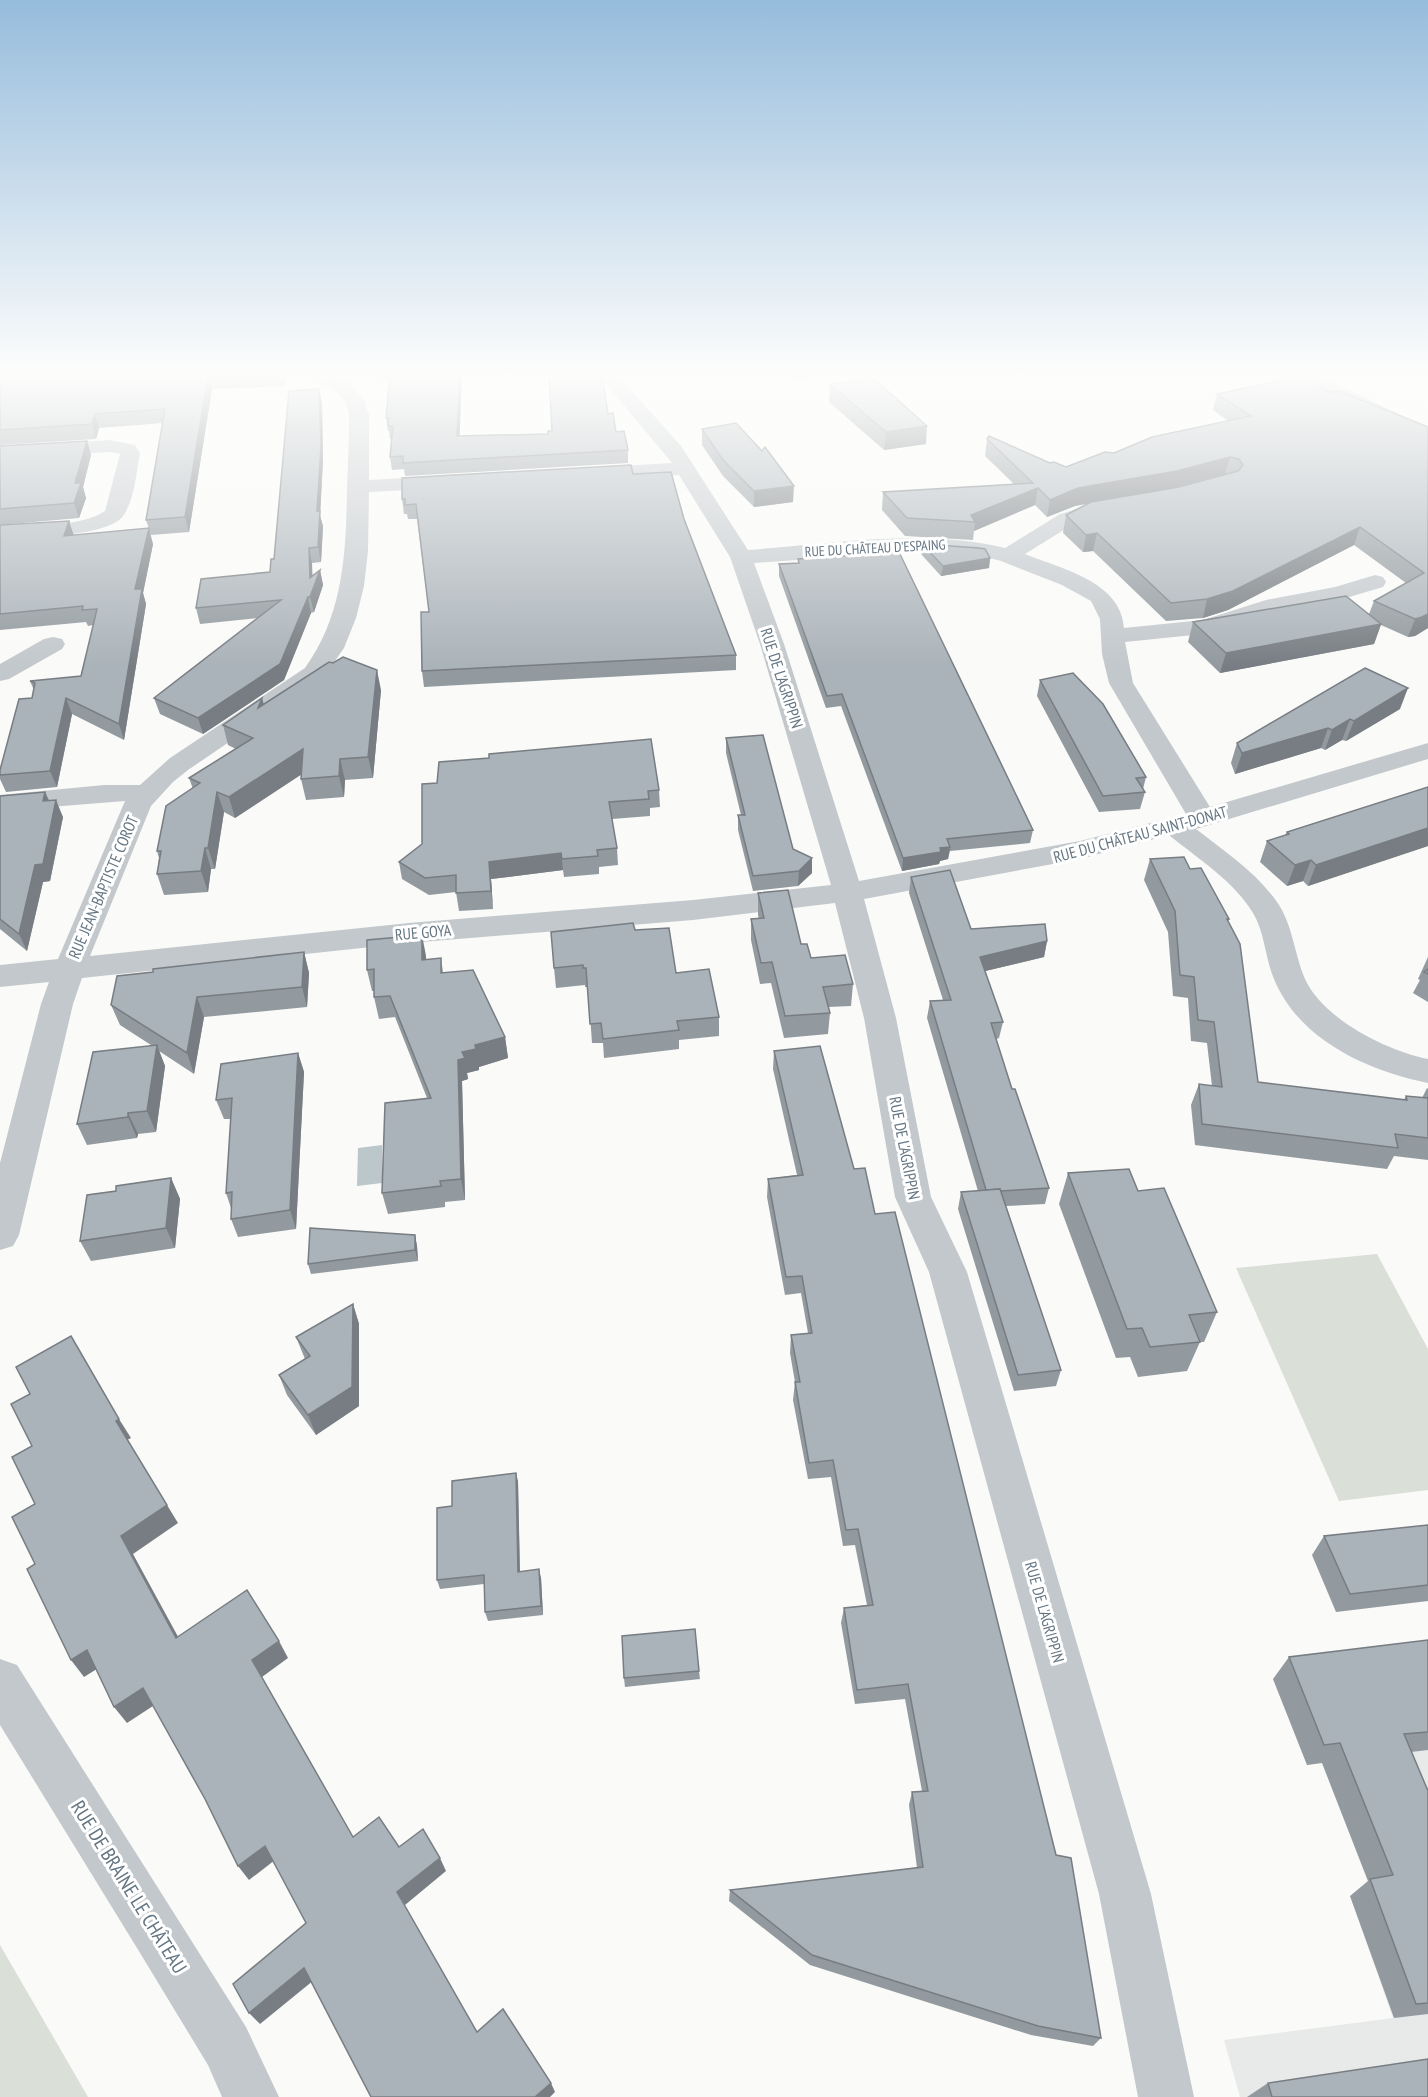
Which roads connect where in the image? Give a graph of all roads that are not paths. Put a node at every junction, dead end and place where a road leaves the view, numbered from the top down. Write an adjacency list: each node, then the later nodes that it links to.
1 (126, 471): 9 (street)
2 (357, 471): 7 (street, RUE JEAN-BAPTISTE COROT)
3 (639, 471): 5 (street)
4 (689, 471): 11 (street, RUE DE L'AGRIPPIN)
5 (569, 475)
6 (463, 481): 7 (street)
7 (357, 487): 17 (street, RUE JEAN-BAPTISTE COROT)
8 (1132, 502): 10 (street)
9 (0, 533)
10 (1009, 556): 11 (street, RUE DU CHÂTEAU D'ESPAING); 13 (street, RUE DU CHÂTEAU D'ESPAING)
11 (741, 557): 20 (street, RUE DE L'AGRIPPIN)
12 (1375, 582): 13 (street)
13 (1113, 636): 19 (street, RUE DU CHÂTEAU D'ESPAING)
14 (53, 644): 15 (street)
15 (0, 674)
16 (1428, 752): 19 (street, RUE DU CHÂTEAU SAINT-DONAT)
17 (146, 793): 18 (street); 21 (street, RUE JEAN-BAPTISTE COROT)
18 (0, 803)
19 (1189, 822): 20 (street, RUE DU CHÂTEAU SAINT-DONAT); 23 (street, RUE DU CHÂTEAU D'ESPAING)
20 (847, 890): 21 (street, RUE GOYA); 27 (street, RUE DE L'AGRIPPIN)
21 (70, 967): 22 (street, RUE GOYA); 24 (street, RUE JEAN-BAPTISTE COROT)
22 (0, 976)
23 (1428, 1071)
24 (0, 1234)
25 (0, 1682): 26 (street, RUE DE BRAINE LE CHÂTEAU)
26 (250, 2097)
27 (1166, 2097)

